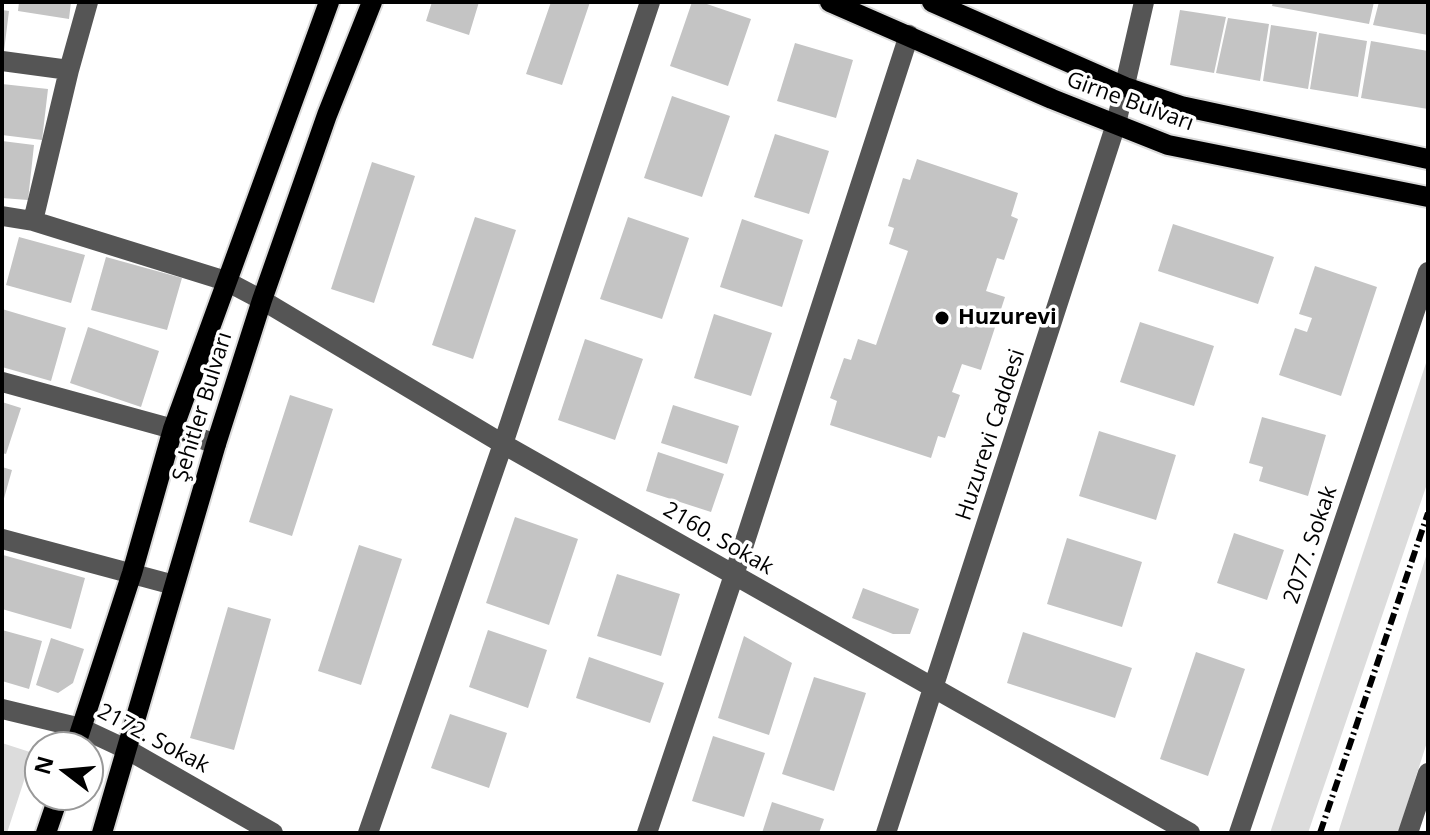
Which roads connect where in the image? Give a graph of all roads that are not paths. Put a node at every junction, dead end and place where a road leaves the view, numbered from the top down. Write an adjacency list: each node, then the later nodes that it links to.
1 (88, 2): 10 (street)
2 (329, 2): 18 (main road, Şehitler Bulvarı)
3 (372, 2): 19 (main road, Şehitler Bulvarı)
4 (650, 2): 23 (street)
5 (830, 2): 8 (main road, Girne Bulvarı)
6 (932, 2): 11 (main road, Girne Bulvarı)
7 (1144, 2): 11 (street, Huzurevi Caddesi)
8 (909, 35): 12 (main road, Girne Bulvarı); 26 (street)
9 (2, 61): 10 (street)
10 (69, 70): 16 (street)
11 (1125, 87): 12 (street, Huzurevi Caddesi); 13 (main road, Girne Bulvarı)
12 (1116, 124): 14 (main road, Girne Bulvarı); 28 (street, Huzurevi Caddesi)
13 (1428, 159)
14 (1428, 197)
15 (2, 216): 16 (street, 2160. Sokak)
16 (33, 221): 18 (street, 2160. Sokak)
17 (1428, 272): 43 (street, 2077. Sokak)
18 (226, 281): 19 (street, 2160. Sokak); 21 (main road, Şehitler Bulvarı)
19 (262, 300): 22 (main road, Şehitler Bulvarı); 23 (street, 2160. Sokak)
20 (2, 382): 21 (street)
21 (173, 429): 22 (street); 25 (main road, Şehitler Bulvarı)
22 (216, 444): 27 (main road, Şehitler Bulvarı)
23 (503, 444): 26 (street, 2160. Sokak); 39 (street)
24 (2, 539): 25 (street)
25 (132, 573): 27 (street); 31 (main road, Şehitler Bulvarı)
26 (734, 575): 28 (street, 2160. Sokak); 40 (street)
27 (174, 585): 33 (main road, Şehitler Bulvarı)
28 (935, 689): 41 (street, Huzurevi Caddesi); 42 (street, 2160. Sokak)
29 (2, 709): 30 (street, 2172. Sokak)
30 (60, 731)
31 (80, 731)
32 (104, 744): 33 (street, 2172. Sokak)
33 (128, 750): 37 (main road, Şehitler Bulvarı); 38 (street, 2172. Sokak)
34 (1428, 773): 44 (street)
35 (54, 811): 36 (main road)
36 (46, 833)
37 (102, 833)
38 (273, 833)
39 (368, 833)
40 (647, 833)
41 (886, 833)
42 (1190, 833)
43 (1239, 833)
44 (1408, 833)

